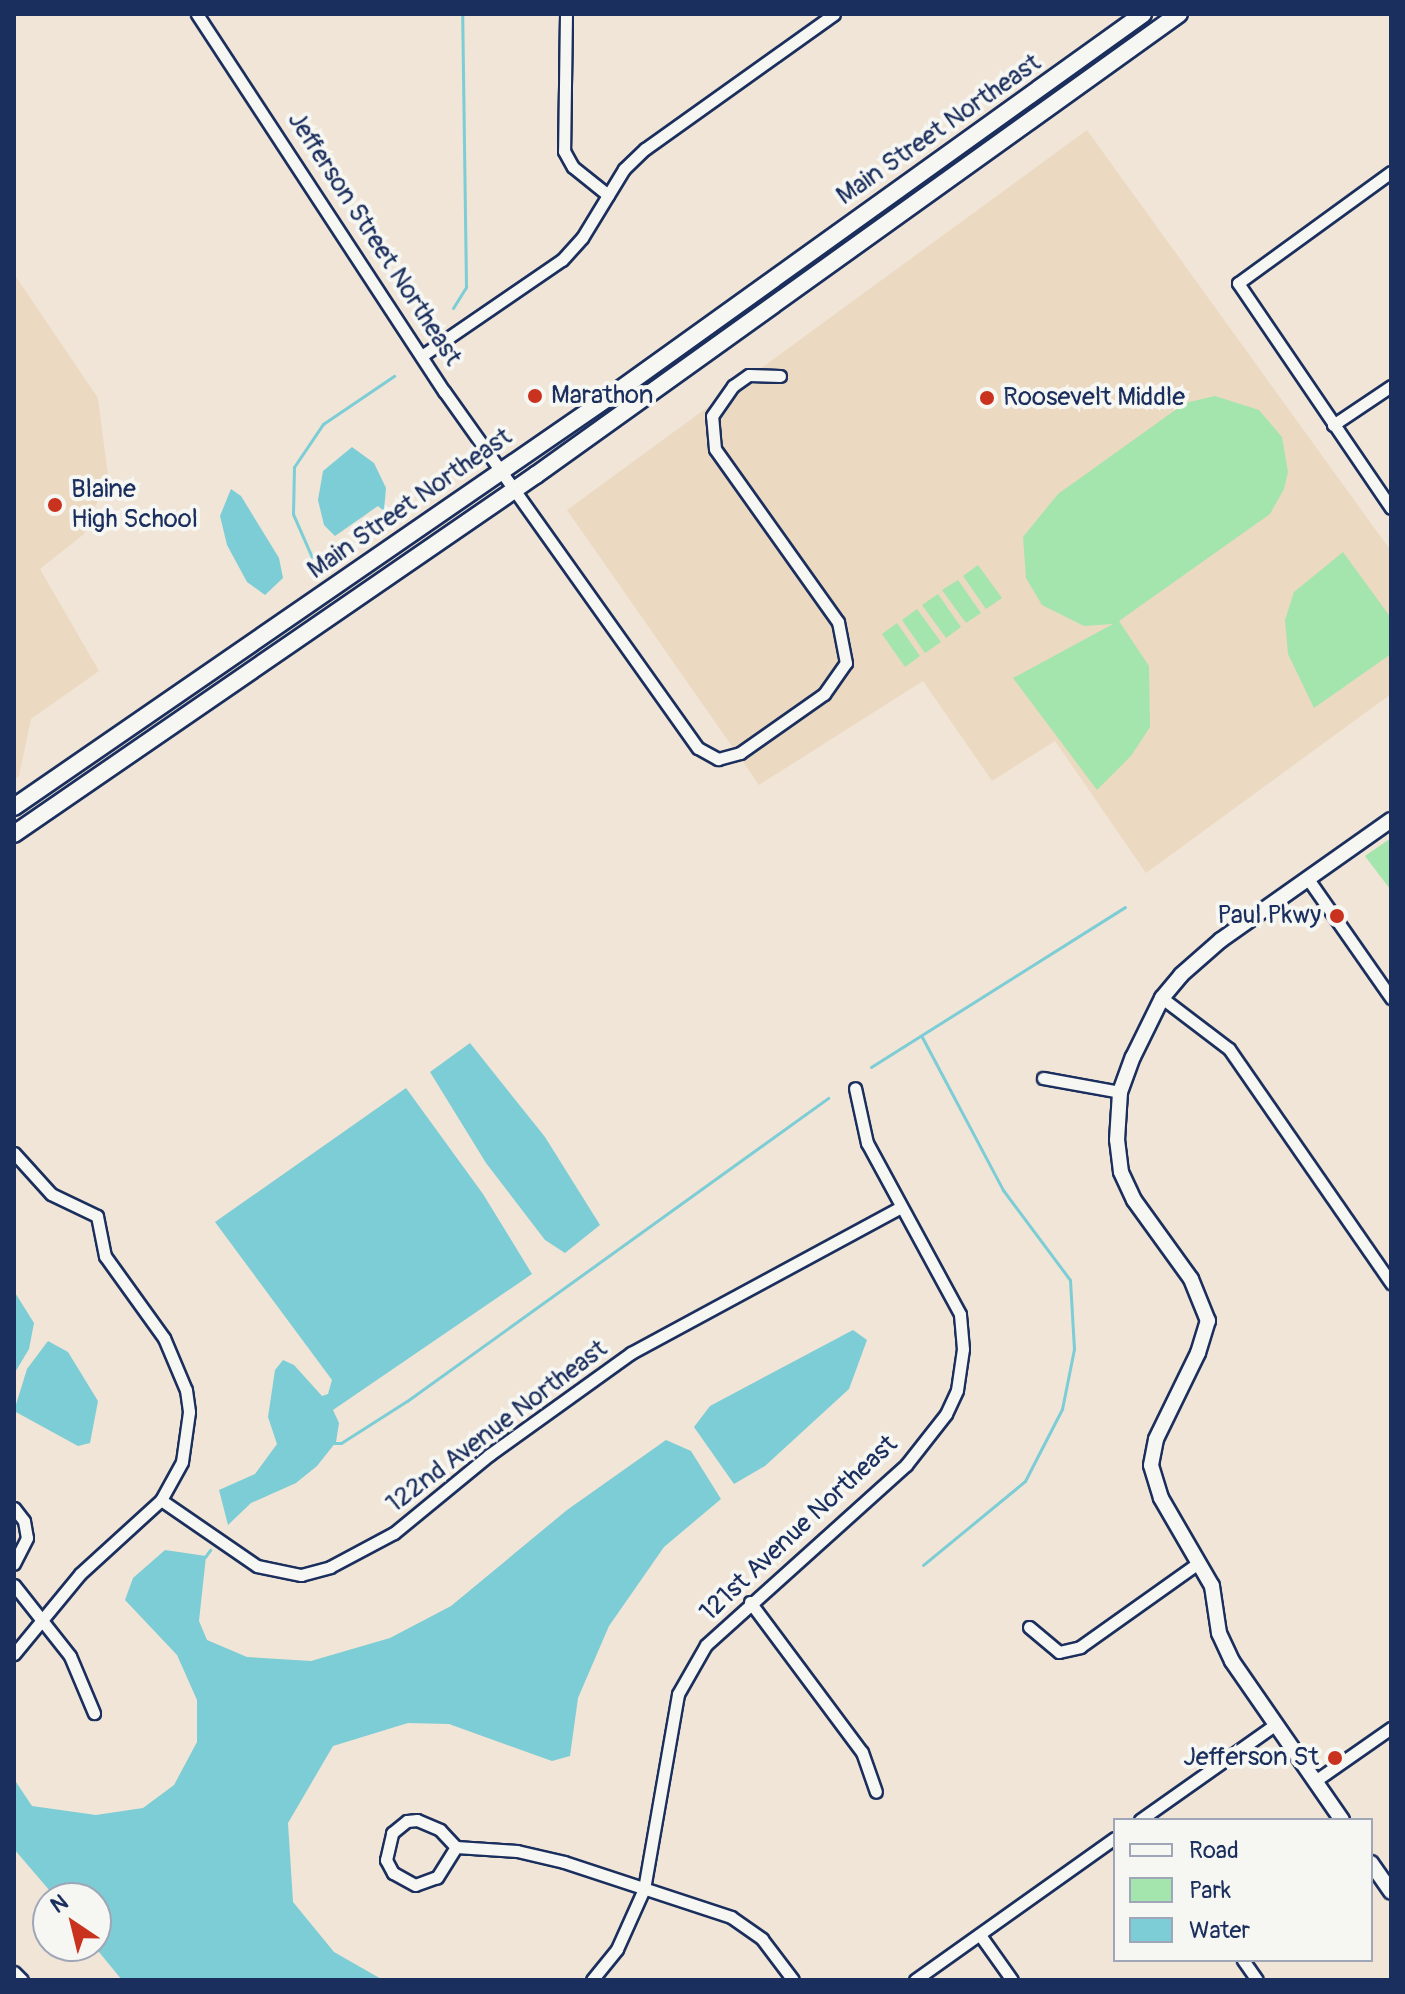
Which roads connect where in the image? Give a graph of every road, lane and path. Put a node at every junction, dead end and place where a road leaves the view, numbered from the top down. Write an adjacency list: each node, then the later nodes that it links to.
1 (197, 14): 9 (street, Jefferson Street Northeast)
2 (566, 14): 8 (street)
3 (834, 14): 8 (street)
4 (1143, 14): 6 (main road, Main Street Northeast)
5 (1179, 14): 14 (main road, Main Street Northeast)
6 (1124, 20): 13 (main road, Main Street Northeast)
7 (1391, 172): 12 (street)
8 (608, 195): 9 (street)
9 (423, 355): 13 (street, Jefferson Street Northeast)
10 (780, 376): 14 (street, Jefferson Street Northeast)
11 (1391, 386): 12 (street)
12 (1333, 425): 15 (street)
13 (501, 470): 14 (street, Jefferson Street Northeast); 16 (main road, Main Street Northeast)
14 (514, 489): 18 (main road, Main Street Northeast)
15 (1391, 508)
16 (14, 807)
17 (1391, 820): 19 (street)
18 (14, 834)
19 (1308, 879): 20 (street); 21 (street)
20 (1162, 998): 24 (street); 27 (street)
21 (1391, 998)
22 (1043, 1078): 24 (street)
23 (855, 1088): 26 (street)
24 (1120, 1092): 30 (street)
25 (14, 1153): 28 (street)
26 (901, 1207): 28 (street, 122nd Avenue Northeast); 33 (street, 121st Avenue Northeast)
27 (1391, 1283)
28 (161, 1500): 34 (street)
29 (14, 1508): 31 (street)
30 (1198, 1563): 35 (street); 38 (street)
31 (14, 1564)
32 (14, 1585): 34 (street)
33 (750, 1602): 41 (street); 47 (street, 121st Avenue Northeast)
34 (41, 1620): 36 (street); 37 (street)
35 (1029, 1627)
36 (14, 1654)
37 (94, 1713)
38 (1276, 1724): 40 (street); 42 (street)
39 (1391, 1728): 40 (street)
40 (1315, 1781): 43 (street)
41 (876, 1792)
42 (1145, 1818)
43 (1341, 1818)
44 (1113, 1839): 49 (street)
45 (456, 1847): 45 (street); 47 (street)
46 (1373, 1866): 48 (street)
47 (644, 1889): 53 (street, 121st Avenue Northeast); 54 (street)
48 (1391, 1892)
49 (980, 1935): 55 (street); 56 (street)
50 (1244, 1962): 57 (street)
51 (14, 1972): 52 (street)
52 (22, 1980)
53 (592, 1980)
54 (793, 1980)
55 (915, 1980)
56 (1012, 1980)
57 (1257, 1980)

